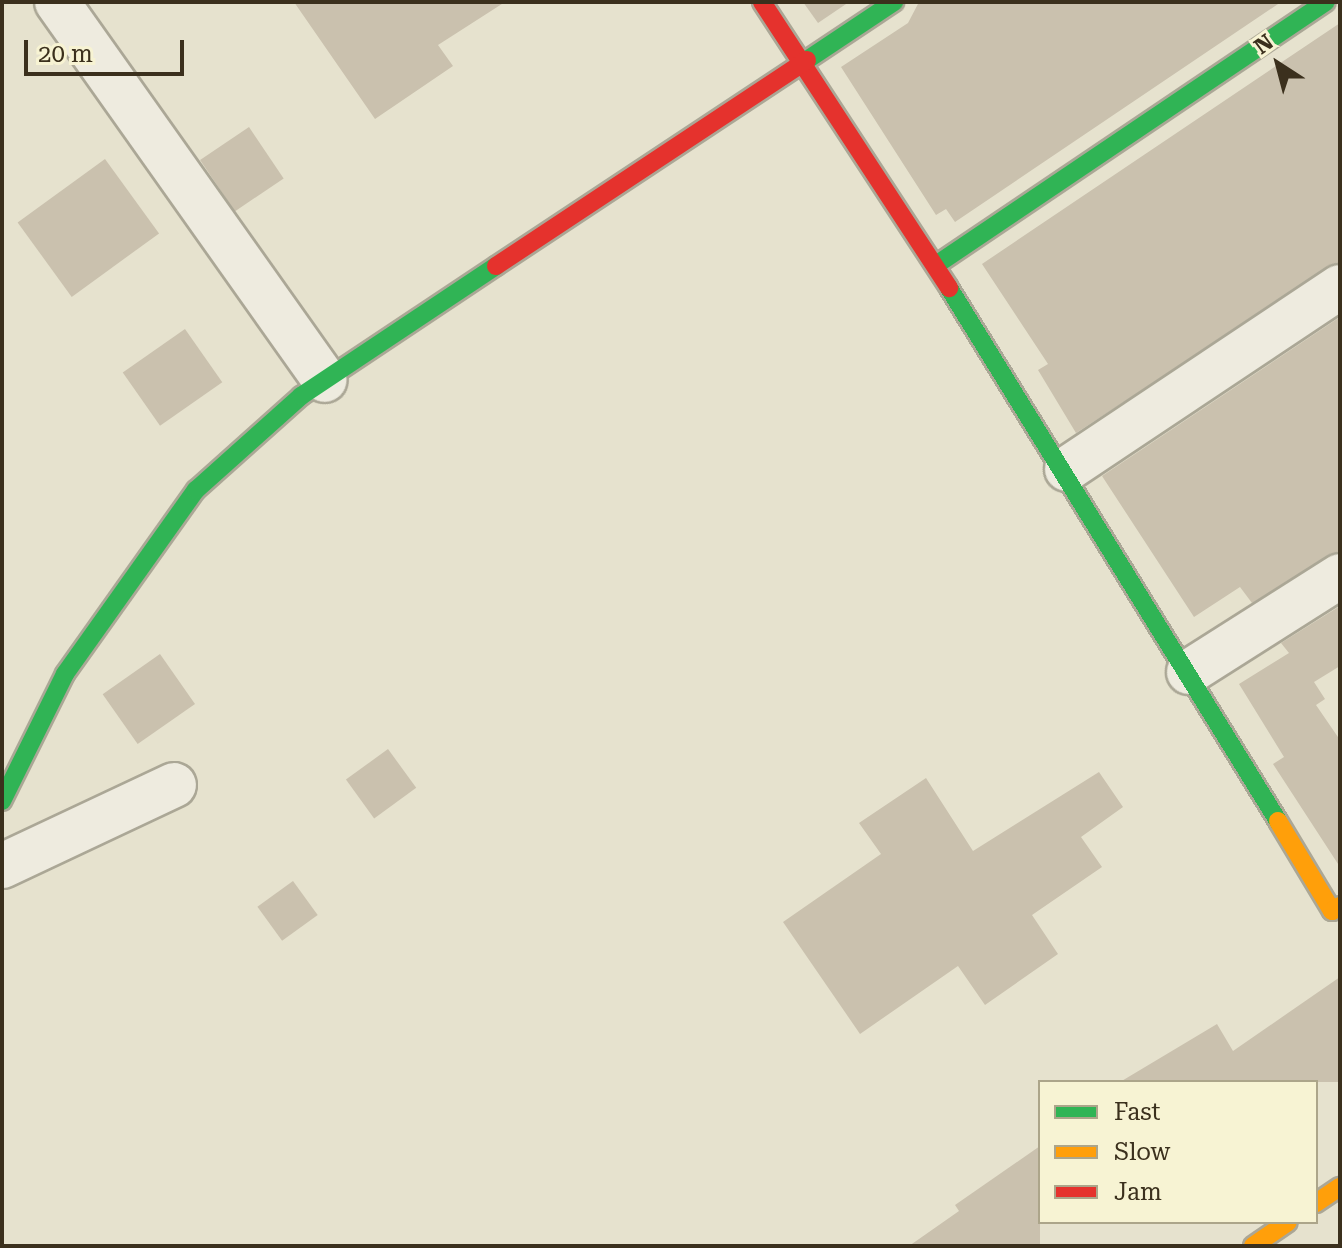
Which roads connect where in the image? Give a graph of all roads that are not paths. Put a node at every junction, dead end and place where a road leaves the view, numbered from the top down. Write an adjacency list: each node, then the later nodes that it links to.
1 (57, 2): 8 (street)
2 (762, 2): 5 (street)
3 (894, 2): 5 (street)
4 (1326, 2): 6 (street)
5 (800, 63): 6 (street); 8 (street)
6 (936, 265): 9 (street)
7 (1340, 287): 9 (street)
8 (325, 380): 13 (street)
9 (1067, 469): 11 (street)
10 (1340, 576): 11 (street)
11 (1189, 672): 15 (street)
12 (174, 785): 14 (street)
13 (2, 801)
14 (2, 866)
15 (1340, 906)
16 (1340, 1187): 17 (street)
17 (1318, 1202)
18 (1285, 1224): 19 (street)
19 (1253, 1246)

